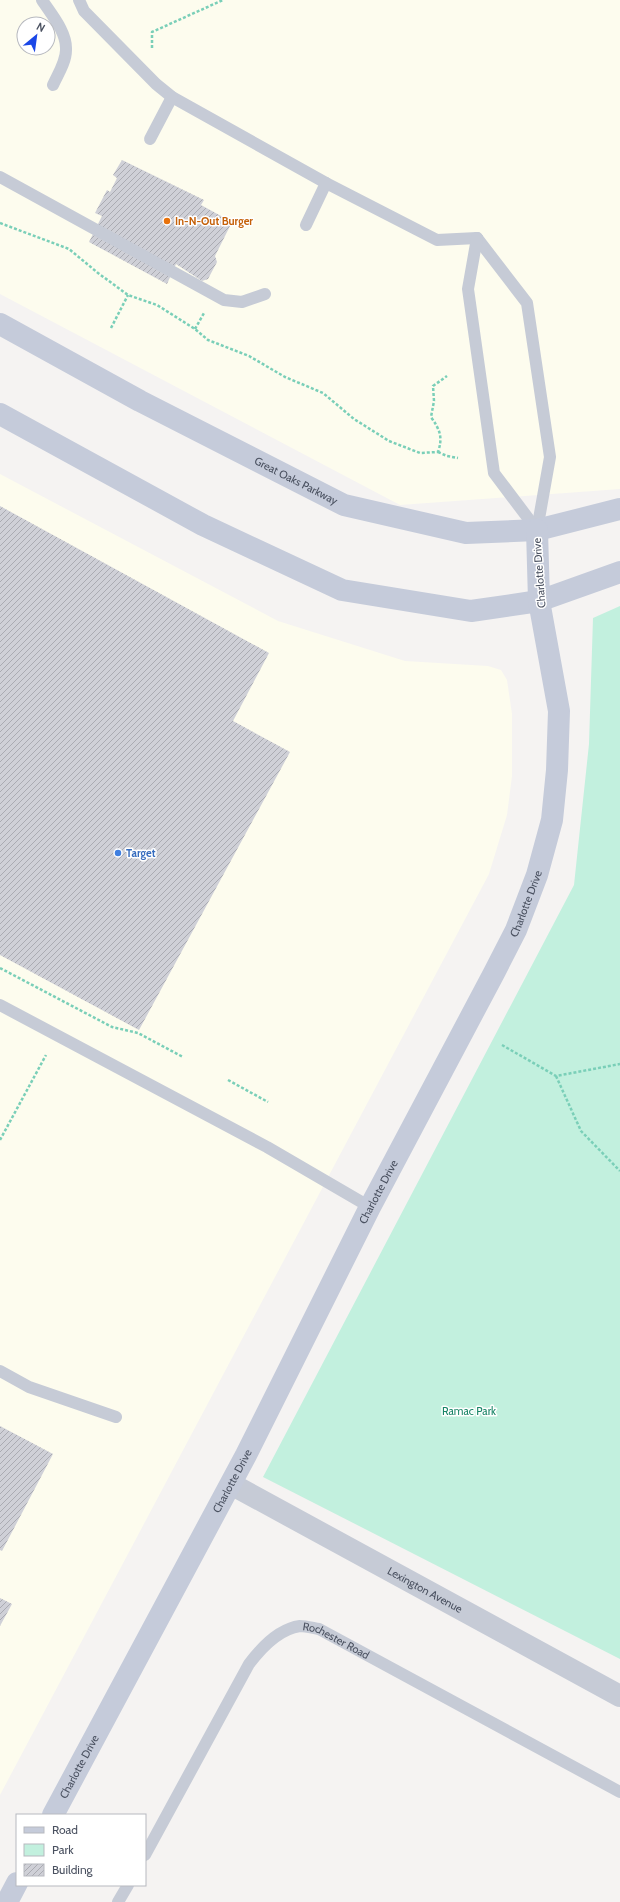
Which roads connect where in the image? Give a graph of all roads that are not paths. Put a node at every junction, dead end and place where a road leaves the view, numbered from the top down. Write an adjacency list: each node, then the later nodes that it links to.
1 (42, 0): 3 (lane)
2 (79, 0): 4 (lane)
3 (53, 85)
4 (172, 97): 5 (lane); 7 (lane)
5 (150, 139)
6 (0, 178): 10 (lane)
7 (326, 183): 8 (lane); 9 (lane)
8 (306, 224)
9 (477, 238): 14 (lane); 14 (lane)
10 (265, 294)
11 (0, 324): 14 (street, Great Oaks Parkway)
12 (0, 414): 16 (street)
13 (620, 509): 14 (street, Great Oaks Parkway)
14 (537, 530): 16 (street, Charlotte Drive)
15 (620, 572): 16 (street)
16 (540, 601): 18 (street, Charlotte Drive)
17 (0, 1005): 18 (lane)
18 (370, 1207): 21 (street, Charlotte Drive)
19 (0, 1371): 20 (lane)
20 (116, 1417)
21 (231, 1484): 22 (street, Lexington Avenue); 24 (street, Charlotte Drive)
22 (620, 1696)
23 (620, 1792): 25 (lane, Rochester Road)
24 (54, 1814)
25 (146, 1853)
26 (16, 1885): 28 (street)
27 (127, 1886): 29 (lane)
28 (7, 1902)
29 (118, 1902)

